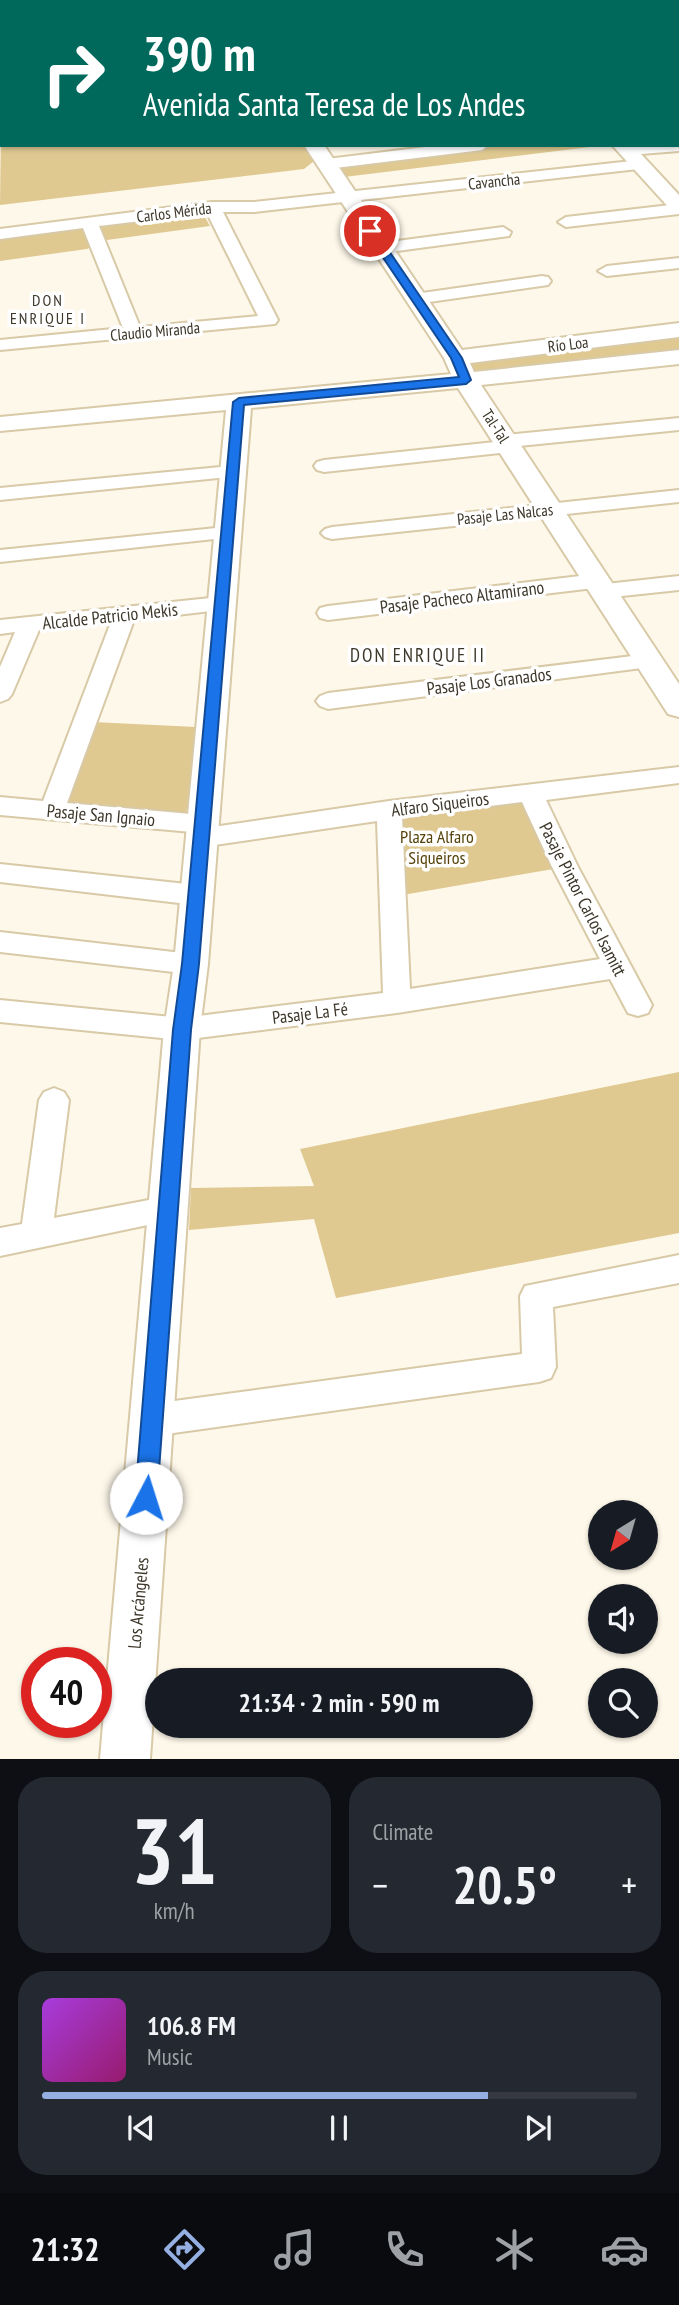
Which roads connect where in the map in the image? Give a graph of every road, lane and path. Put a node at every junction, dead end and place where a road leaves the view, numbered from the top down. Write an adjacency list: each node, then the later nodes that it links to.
1 (315, 147): 4 (street, Tal-Tal)
2 (466, 147): 4 (street)
3 (624, 147): 5 (street)
4 (327, 164): 6 (street, Tal-Tal)
5 (640, 165): 6 (street, Cavancha); 7 (street)
6 (348, 198): 8 (street, Carlos Mérida); 13 (street, Tal-Tal)
7 (678, 204): 9 (street)
8 (212, 207): 10 (street, Carlos Mérida); 19 (street, Claudio Miranda)
9 (566, 222)
10 (89, 223): 12 (street, Carlos Mérida); 19 (street)
11 (503, 232): 13 (street)
12 (0, 234)
13 (382, 248): 17 (street, Tal-Tal)
14 (679, 263): 15 (street)
15 (607, 271)
16 (542, 281): 17 (street)
17 (415, 299): 22 (street, Tal-Tal)
18 (679, 330): 22 (street, Río Loa)
19 (134, 333): 20 (street, Claudio Miranda)
20 (0, 345)
21 (679, 357): 22 (street)
22 (461, 369): 23 (street); 26 (street, Tal-Tal)
23 (239, 402): 24 (street); 28 (street, Los Arcángeles)
24 (0, 424)
25 (679, 424): 26 (street)
26 (507, 443): 27 (street); 31 (street, Tal-Tal)
27 (324, 466)
28 (231, 472): 29 (street); 32 (street, Los Arcángeles)
29 (0, 494)
30 (679, 496): 31 (street, Pasaje Las Nalcas)
31 (550, 509): 33 (street, Pasaje Las Nalcas); 36 (street, Tal-Tal)
32 (226, 533): 34 (street); 37 (street, Los Arcángeles)
33 (332, 533)
34 (0, 556)
35 (679, 583): 36 (street, Pasaje Pacheco Altamirano)
36 (600, 586): 38 (street, Pasaje Pacheco Altamirano); 42 (street, Tal-Tal)
37 (220, 604): 39 (street, Alcalde Patricio Mekis); 51 (street, Los Arcángeles)
38 (328, 613)
39 (125, 614): 40 (street, Alcalde Patricio Mekis); 50 (street)
40 (30, 624): 41 (street, Alcalde Patricio Mekis); 43 (street)
41 (0, 627)
42 (649, 661): 44 (street, Pasaje Los Granados); 45 (street, Tal-Tal)
43 (0, 694)
44 (328, 701)
45 (679, 707)
46 (679, 775): 47 (street, Alfaro Siqueiros)
47 (530, 792): 49 (street, Alfaro Siqueiros); 56 (street, Pasaje Pintor Carlos Isamitt)
48 (0, 806): 50 (street, Pasaje San Ignaio)
49 (389, 810): 51 (street, Alfaro Siqueiros); 57 (street)
50 (52, 811): 51 (street, Pasaje San Ignaio)
51 (201, 831): 53 (street, Los Arcángeles)
52 (0, 873): 53 (street)
53 (196, 895): 55 (street, Los Arcángeles)
54 (0, 942): 55 (street)
55 (191, 964): 60 (street, Los Arcángeles)
56 (618, 967): 57 (street, Pasaje La Fé); 58 (street, Pasaje Pintor Carlos Isamitt)
57 (397, 1002): 60 (street, Pasaje La Fé)
58 (638, 1005)
59 (0, 1011): 60 (street, Pasaje La Fé)
60 (182, 1030): 62 (street, Los Arcángeles)
61 (54, 1100): 63 (street)
62 (170, 1209): 63 (street); 66 (street, Los Arcángeles)
63 (36, 1235): 64 (street)
64 (0, 1242)
65 (679, 1269): 66 (street)
66 (152, 1420): 67 (street, Los Arcángeles)
67 (125, 1759)

